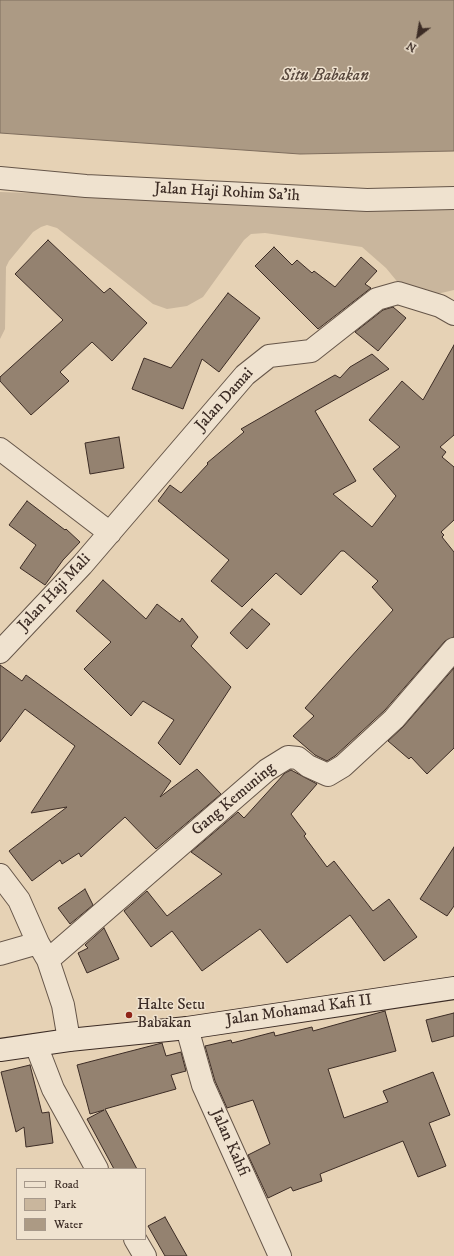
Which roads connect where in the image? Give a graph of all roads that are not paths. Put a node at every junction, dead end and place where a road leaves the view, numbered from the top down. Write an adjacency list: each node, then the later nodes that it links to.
1 (0, 178): 2 (street, Jalan Haji Rohim Sa'ih)
2 (454, 198)
3 (454, 314): 5 (street, Jalan Damai)
4 (0, 449): 5 (street)
5 (110, 533): 7 (street, Jalan Haji Mali)
6 (454, 649): 10 (street, Gang Kemuning)
7 (0, 652)
8 (0, 875): 10 (street)
9 (0, 954): 10 (street)
10 (45, 956): 13 (street)
11 (454, 988): 12 (street, Jalan Mohamad Kafi II)
12 (187, 1028): 13 (street, Jalan Mohamad Kafi II); 18 (street, Jalan Kahfi)
13 (69, 1040): 14 (street, Jalan Mohamad Kafi II)
14 (36, 1045): 15 (street, Jalan Mohamad Kafi II); 16 (street)
15 (0, 1050)
16 (96, 1168)
17 (136, 1240): 19 (street)
18 (274, 1254)
19 (145, 1256)

